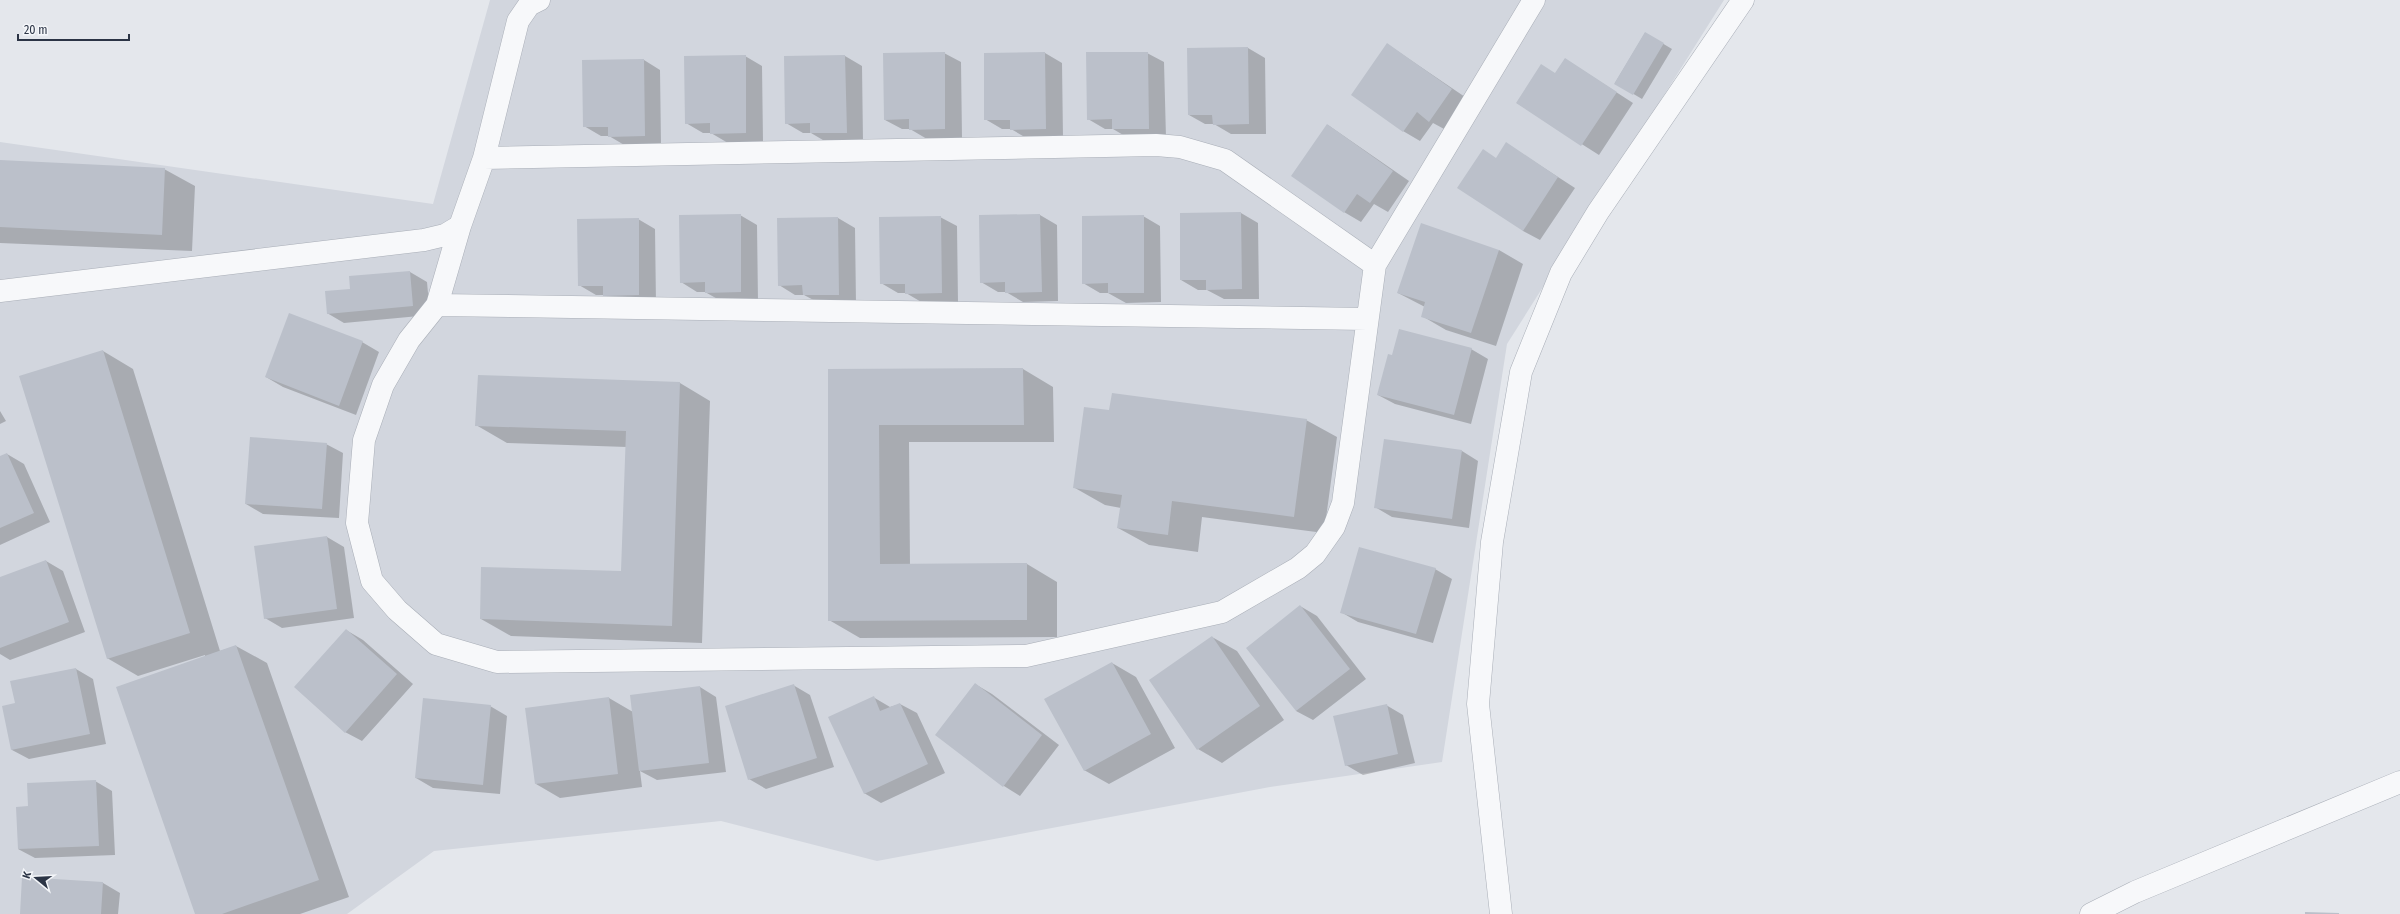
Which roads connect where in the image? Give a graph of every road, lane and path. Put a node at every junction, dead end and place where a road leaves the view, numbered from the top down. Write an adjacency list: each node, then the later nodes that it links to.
1 (539, 0): 4 (street)
2 (1534, 0): 6 (street)
3 (1743, 0): 11 (street)
4 (484, 158): 5 (street); 6 (street)
5 (460, 226): 7 (street); 8 (street)
6 (1375, 265): 9 (street)
7 (0, 291)
8 (437, 305): 9 (street); 9 (street)
9 (1367, 319)
10 (2400, 782): 12 (street)
11 (1501, 914)
12 (2091, 914)

